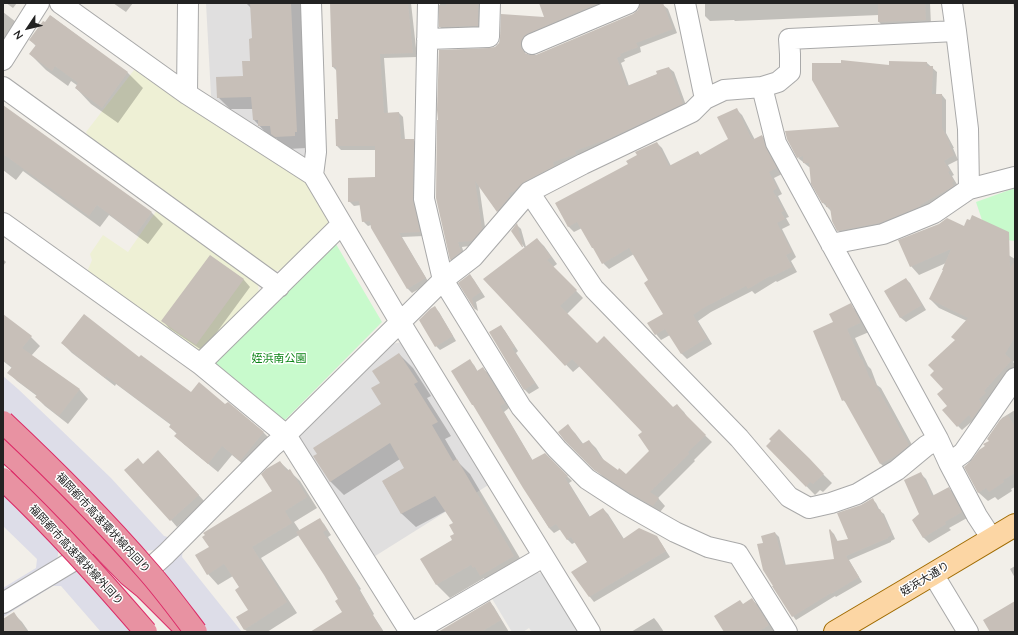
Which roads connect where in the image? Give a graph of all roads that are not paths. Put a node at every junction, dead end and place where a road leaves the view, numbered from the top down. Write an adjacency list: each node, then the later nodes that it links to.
1 (39, 3): 13 (street)
2 (60, 3): 16 (street)
3 (188, 3): 16 (street)
4 (311, 3): 18 (street)
5 (428, 3): 11 (street)
6 (490, 3): 11 (street)
7 (628, 3): 12 (street)
8 (685, 3): 17 (street)
9 (952, 3): 10 (street)
10 (956, 31): 15 (street); 20 (street)
11 (427, 39): 25 (street)
12 (532, 44)
13 (3, 60)
14 (3, 87): 26 (street)
15 (762, 87): 17 (street); 24 (street)
16 (187, 94): 18 (street)
17 (706, 99): 21 (street)
18 (313, 175): 23 (street)
19 (1015, 177): 20 (street)
20 (969, 190): 24 (street)
21 (529, 192): 25 (street); 32 (street)
22 (3, 223): 28 (street)
23 (342, 224): 26 (street); 27 (street)
24 (831, 244): 32 (street)
25 (443, 280): 27 (street); 52 (street)
26 (279, 287): 28 (street)
27 (400, 322): 31 (street); 41 (street)
28 (200, 364): 31 (street)
29 (1015, 378): 35 (street)
30 (3, 424): 34 (street); 48 (highway, 福岡都市高速環状線内回り, bridge)
31 (286, 434): 42 (street); 49 (street)
32 (938, 439): 35 (street)
33 (3, 448): 34 (highway)
34 (27, 458): 42 (street); 47 (highway)
35 (949, 463): 39 (street)
36 (3, 475): 40 (street)
37 (3, 480): 45 (highway, 福岡都市高速環状線外回り, bridge)
38 (1015, 524): 39 (main road, 姪浜大通り)
39 (992, 539): 43 (main road, 姪浜大通り)
40 (83, 555): 44 (street); 46 (street)
41 (543, 556): 50 (street); 51 (street)
42 (146, 573): 48 (street)
43 (933, 574): 53 (main road, 姪浜大通り); 54 (street)
44 (3, 603)
45 (146, 632)
46 (149, 632)
47 (190, 632)
48 (195, 632)
49 (410, 632)
50 (414, 632)
51 (590, 632)
52 (787, 632)
53 (835, 632)
54 (968, 632)

